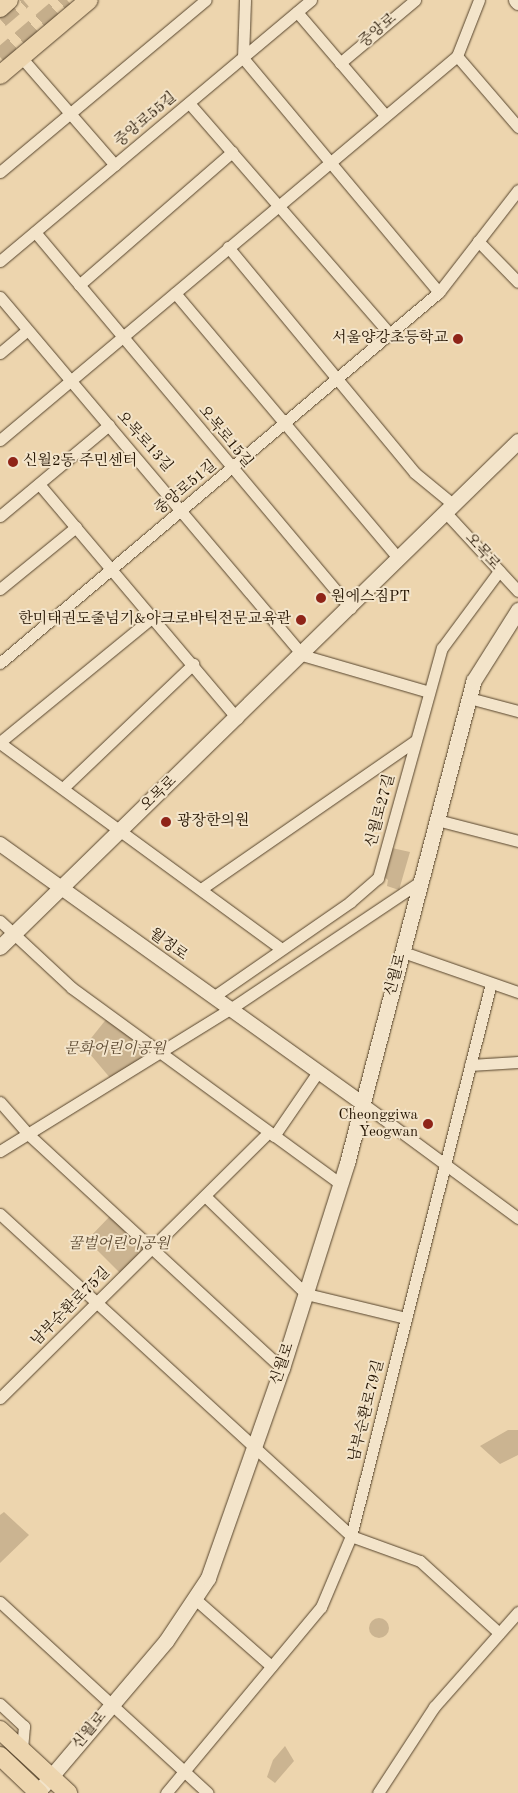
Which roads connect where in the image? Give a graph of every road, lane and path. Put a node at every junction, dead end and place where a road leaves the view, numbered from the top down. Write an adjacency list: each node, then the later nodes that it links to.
1 (9, 0): 8 (main road)
2 (89, 0): 11 (main road)
3 (206, 0): 16 (street)
4 (244, 0): 12 (street)
5 (310, 0): 9 (street, 중앙로55길)
6 (415, 0): 13 (street, 중앙로)
7 (479, 0): 10 (street)
8 (0, 8)
9 (297, 12): 12 (street, 중앙로55길); 13 (street)
10 (457, 56): 17 (street); 18 (street)
11 (21, 57): 14 (main road); 16 (street)
12 (243, 58): 15 (street, 중앙로55길); 20 (street)
13 (340, 63): 17 (street)
14 (0, 74)
15 (190, 103): 19 (street); 21 (street, 중앙로55길)
16 (70, 113): 21 (street); 22 (street)
17 (385, 115): 20 (street)
18 (518, 126)
19 (232, 152): 24 (street); 30 (street)
20 (329, 161): 24 (street); 31 (street)
21 (115, 165): 25 (street, 중앙로55길)
22 (0, 172)
23 (518, 190): 26 (street, 중앙로51길)
24 (278, 206): 27 (street); 35 (street)
25 (35, 232): 28 (street, 중앙로55길); 30 (street, 오목로15길)
26 (478, 242): 29 (street); 31 (street, 중앙로51길)
27 (228, 248): 32 (street); 38 (street)
28 (0, 261)
29 (518, 282)
30 (78, 285): 36 (street, 오목로15길)
31 (439, 292): 35 (street, 중앙로51길)
32 (174, 293): 36 (street); 41 (street)
33 (0, 297): 34 (street, 오목로13길)
34 (28, 330): 37 (street); 39 (street, 오목로13길)
35 (389, 334): 38 (street, 중앙로51길)
36 (122, 337): 39 (street); 44 (street, 오목로15길)
37 (0, 353)
38 (336, 380): 41 (street, 중앙로51길); 46 (street)
39 (71, 382): 40 (street, 오목로13길); 42 (street)
40 (108, 425): 45 (street); 47 (street, 오목로13길)
41 (284, 425): 44 (street, 중앙로51길); 50 (street)
42 (0, 440)
43 (518, 441): 46 (main road, 오목로)
44 (232, 469): 47 (street, 중앙로51길); 55 (street, 오목로15길)
45 (40, 484): 48 (street); 49 (street)
46 (450, 509): 50 (main road, 오목로); 52 (street, 오목로)
47 (183, 510): 51 (street, 중앙로51길); 58 (street, 오목로13길)
48 (0, 516)
49 (76, 526): 51 (street); 53 (street)
50 (399, 559): 55 (main road, 오목로)
51 (112, 569): 57 (street); 59 (street, 중앙로51길)
52 (499, 571): 54 (street, 오목로); 61 (street, 신월로27길)
53 (0, 589)
54 (518, 591)
55 (350, 608): 58 (main road, 오목로)
56 (518, 610): 62 (main road, 신월로)
57 (154, 616): 60 (street); 66 (street)
58 (302, 655): 61 (street); 64 (main road, 오목로)
59 (0, 663)
60 (193, 664): 64 (street); 67 (street)
61 (429, 692): 65 (street, 신월로27길)
62 (469, 698): 63 (street); 68 (main road, 신월로)
63 (518, 711)
64 (237, 718): 69 (main road, 오목로)
65 (416, 741): 74 (street); 78 (street, 신월로27길)
66 (0, 742): 67 (street)
67 (63, 788): 69 (street)
68 (437, 820): 70 (street); 72 (main road, 신월로)
69 (122, 830): 73 (main road, 오목로); 74 (street)
70 (518, 841)
71 (0, 844): 73 (street, 월정로)
72 (421, 881): 79 (main road, 신월로); 83 (street)
73 (61, 889): 76 (main road, 오목로); 82 (street, 월정로)
74 (201, 889): 78 (street)
75 (0, 921): 76 (street)
76 (16, 932): 77 (main road, 오목로); 84 (street)
77 (0, 947)
78 (281, 948): 82 (street, 신월로27길)
79 (402, 952): 80 (street); 89 (main road, 신월로)
80 (491, 983): 81 (street); 86 (street, 남부순환로79길)
81 (518, 992)
82 (213, 998): 83 (street, 월정로)
83 (230, 1009): 84 (street); 87 (street, 월정로)
84 (160, 1052): 90 (street); 91 (street)
85 (518, 1062): 86 (street)
86 (470, 1066): 93 (street, 남부순환로79길)
87 (318, 1072): 89 (street, 월정로); 91 (street)
88 (0, 1102): 90 (street)
89 (362, 1103): 93 (street); 94 (main road, 신월로)
90 (28, 1134): 92 (street); 98 (street)
91 (272, 1134): 94 (street); 95 (street, 남부순환로75길)
92 (0, 1151)
93 (446, 1165): 96 (street); 101 (street, 남부순환로79길)
94 (340, 1184): 99 (main road, 신월로)
95 (205, 1196): 98 (street, 남부순환로75길); 99 (street)
96 (518, 1218)
97 (2, 1220): 100 (street)
98 (153, 1249): 100 (street, 남부순환로75길); 102 (street)
99 (306, 1294): 101 (street); 102 (main road, 신월로)
100 (96, 1303): 103 (street, 남부순환로75길); 104 (street)
101 (406, 1318): 105 (street, 남부순환로79길)
102 (282, 1368): 104 (main road, 신월로)
103 (0, 1398)
104 (253, 1449): 105 (street); 106 (main road, 신월로)
105 (351, 1536): 109 (street); 110 (street, 남부순환로79길)
106 (194, 1598): 110 (street); 112 (main road, 신월로)
107 (0, 1602): 112 (street)
108 (518, 1612): 109 (street)
109 (499, 1633): 122 (street)
110 (271, 1666): 116 (street, 남부순환로79길)
111 (0, 1704): 114 (street)
112 (112, 1705): 116 (street); 117 (main road, 신월로)
113 (0, 1730): 114 (main road)
114 (22, 1750): 117 (main road)
115 (0, 1756): 118 (main road)
116 (184, 1772): 120 (street, 남부순환로79길); 121 (street)
117 (51, 1777): 118 (main road, 신월로); 119 (main road)
118 (38, 1793)
119 (68, 1793)
120 (166, 1793)
121 (208, 1793)
122 (378, 1793)

